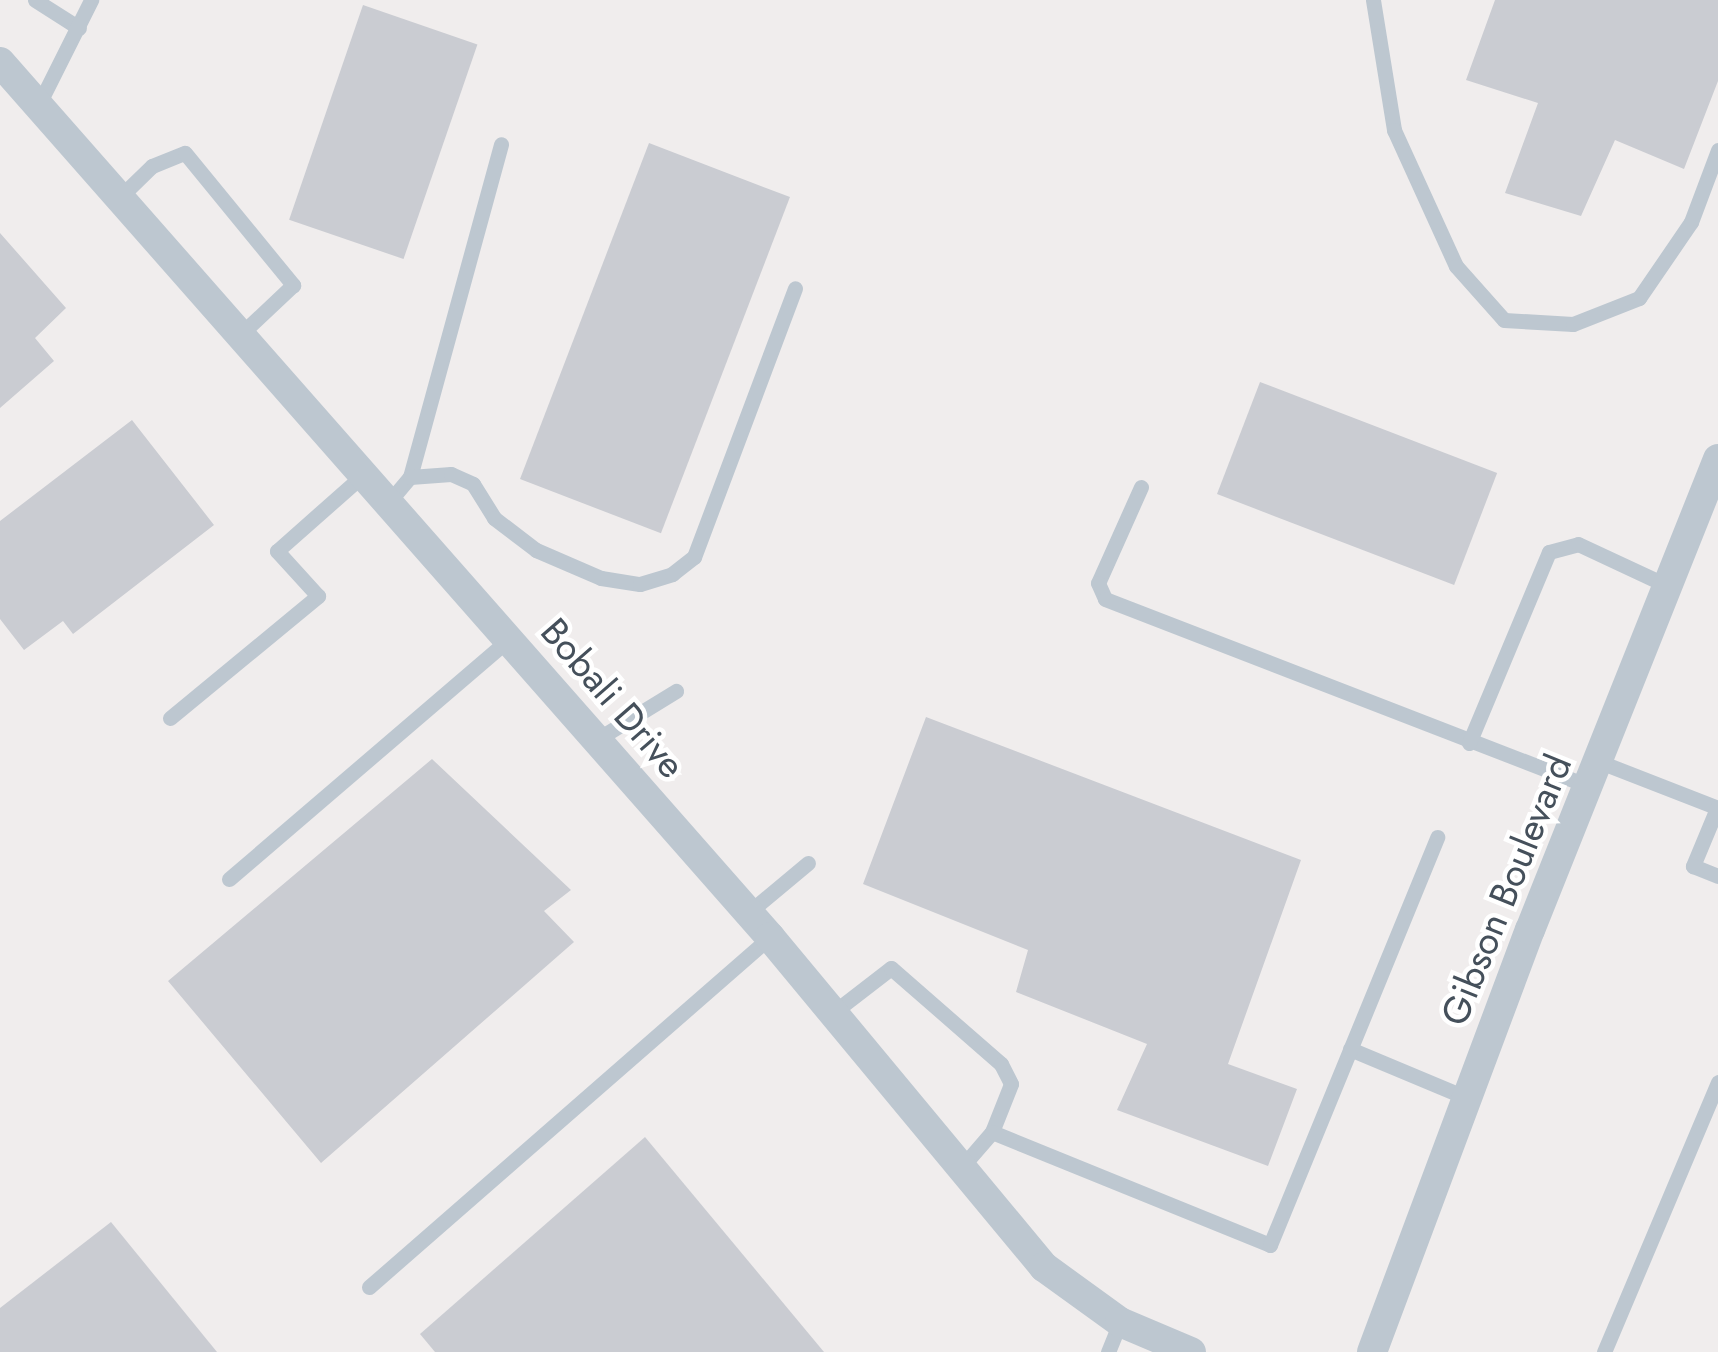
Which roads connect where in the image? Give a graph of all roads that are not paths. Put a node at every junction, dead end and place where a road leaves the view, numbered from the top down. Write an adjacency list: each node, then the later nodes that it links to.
1 (35, 0): 4 (lane)
2 (91, 0): 4 (lane)
3 (1373, 0): 8 (lane)
4 (79, 28): 6 (lane)
5 (0, 62): 6 (street, Bobali Drive)
6 (38, 106): 9 (street, Bobali Drive)
7 (501, 144): 14 (lane)
8 (1718, 150)
9 (119, 198): 11 (street, Bobali Drive); 11 (lane)
10 (795, 288): 14 (lane)
11 (240, 335): 13 (street, Bobali Drive)
12 (1718, 458): 17 (street, Gibson Boulevard)
13 (363, 475): 16 (street, Bobali Drive); 20 (lane)
14 (410, 476): 16 (lane)
15 (1141, 487): 22 (lane)
16 (388, 503): 18 (street, Bobali Drive)
17 (1668, 586): 22 (lane); 23 (street, Gibson Boulevard)
18 (508, 640): 21 (street, Bobali Drive); 28 (lane)
19 (676, 691): 21 (lane)
20 (170, 718)
21 (596, 740): 29 (street, Bobali Drive)
22 (1469, 743): 23 (lane)
23 (1596, 775): 24 (lane); 34 (street, Gibson Boulevard)
24 (1717, 808): 27 (lane)
25 (1437, 837): 32 (lane)
26 (808, 863): 29 (lane)
27 (1718, 876)
28 (229, 879)
29 (748, 913): 30 (street, Bobali Drive)
30 (770, 938): 31 (street, Bobali Drive); 37 (lane)
31 (834, 1012): 35 (lane); 36 (street, Bobali Drive)
32 (1350, 1049): 34 (lane); 35 (lane)
33 (1718, 1082): 42 (lane)
34 (1467, 1098): 41 (street, Gibson Boulevard)
35 (992, 1132): 36 (lane)
36 (959, 1170): 38 (street, Bobali Drive)
37 (369, 1286)
38 (1120, 1322): 39 (lane); 40 (street, Bobali Drive)
39 (1108, 1352)
40 (1190, 1352)
41 (1372, 1352)
42 (1604, 1352)

